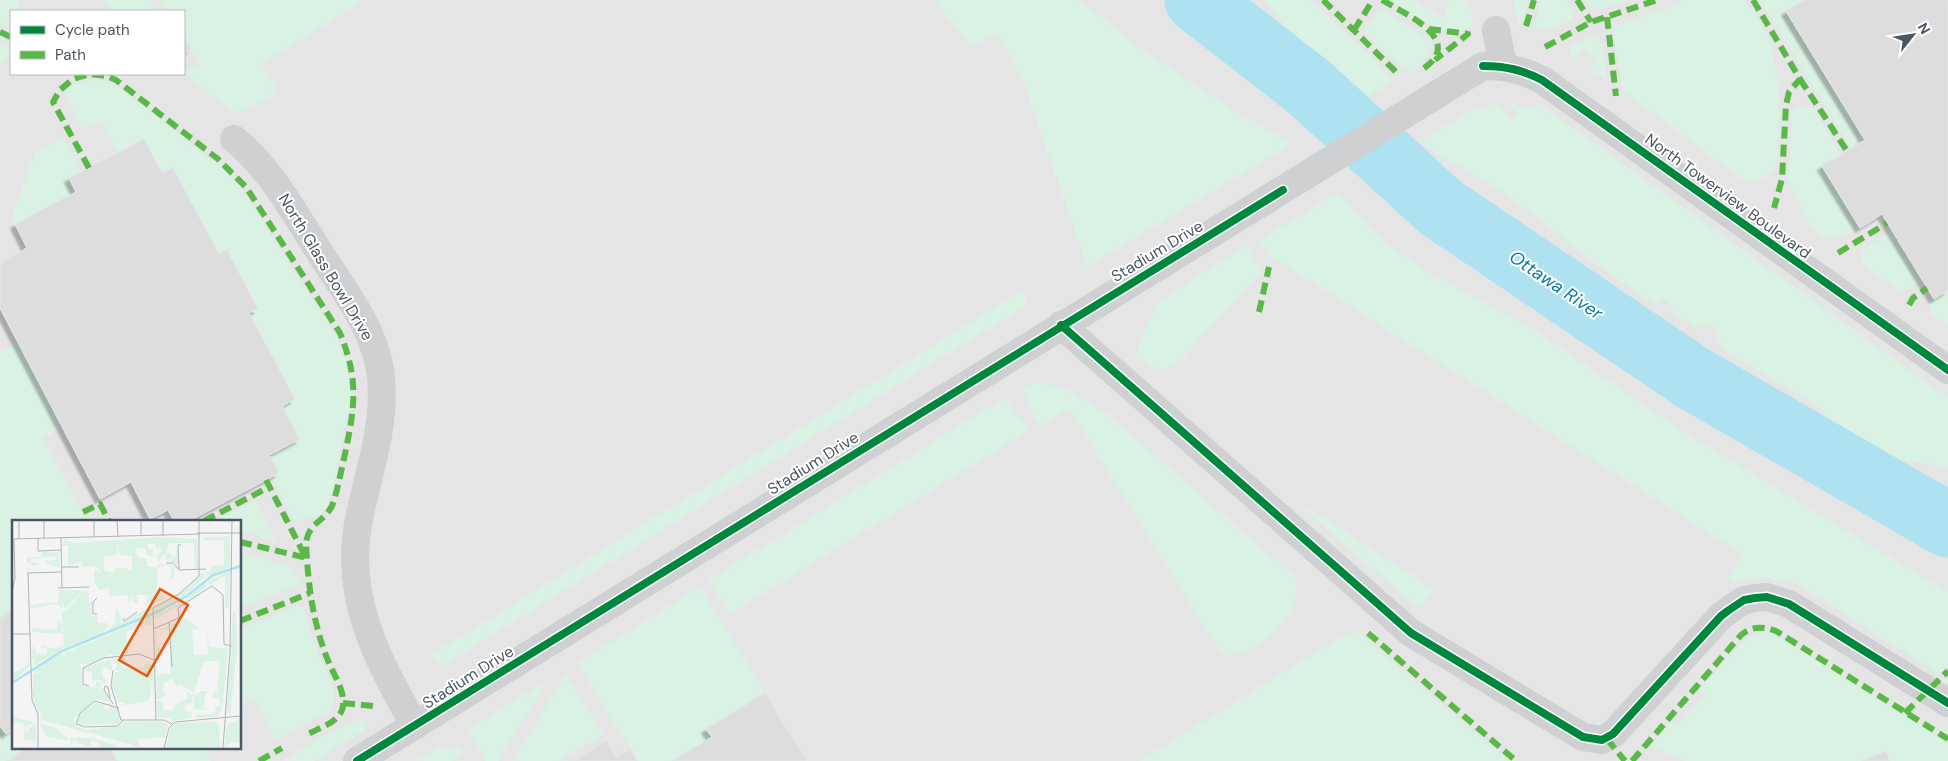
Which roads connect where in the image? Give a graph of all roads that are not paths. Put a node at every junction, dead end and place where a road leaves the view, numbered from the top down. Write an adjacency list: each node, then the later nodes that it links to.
1 (1496, 30): 2 (street)
2 (1493, 66): 4 (street, Stadium Drive); 5 (street, North Towerview Boulevard)
3 (234, 139): 7 (street, North Glass Bowl Drive)
4 (1061, 325): 6 (street); 7 (street, Stadium Drive)
5 (1948, 370)
6 (1948, 703)
7 (415, 726): 8 (street, Stadium Drive)
8 (357, 761)

